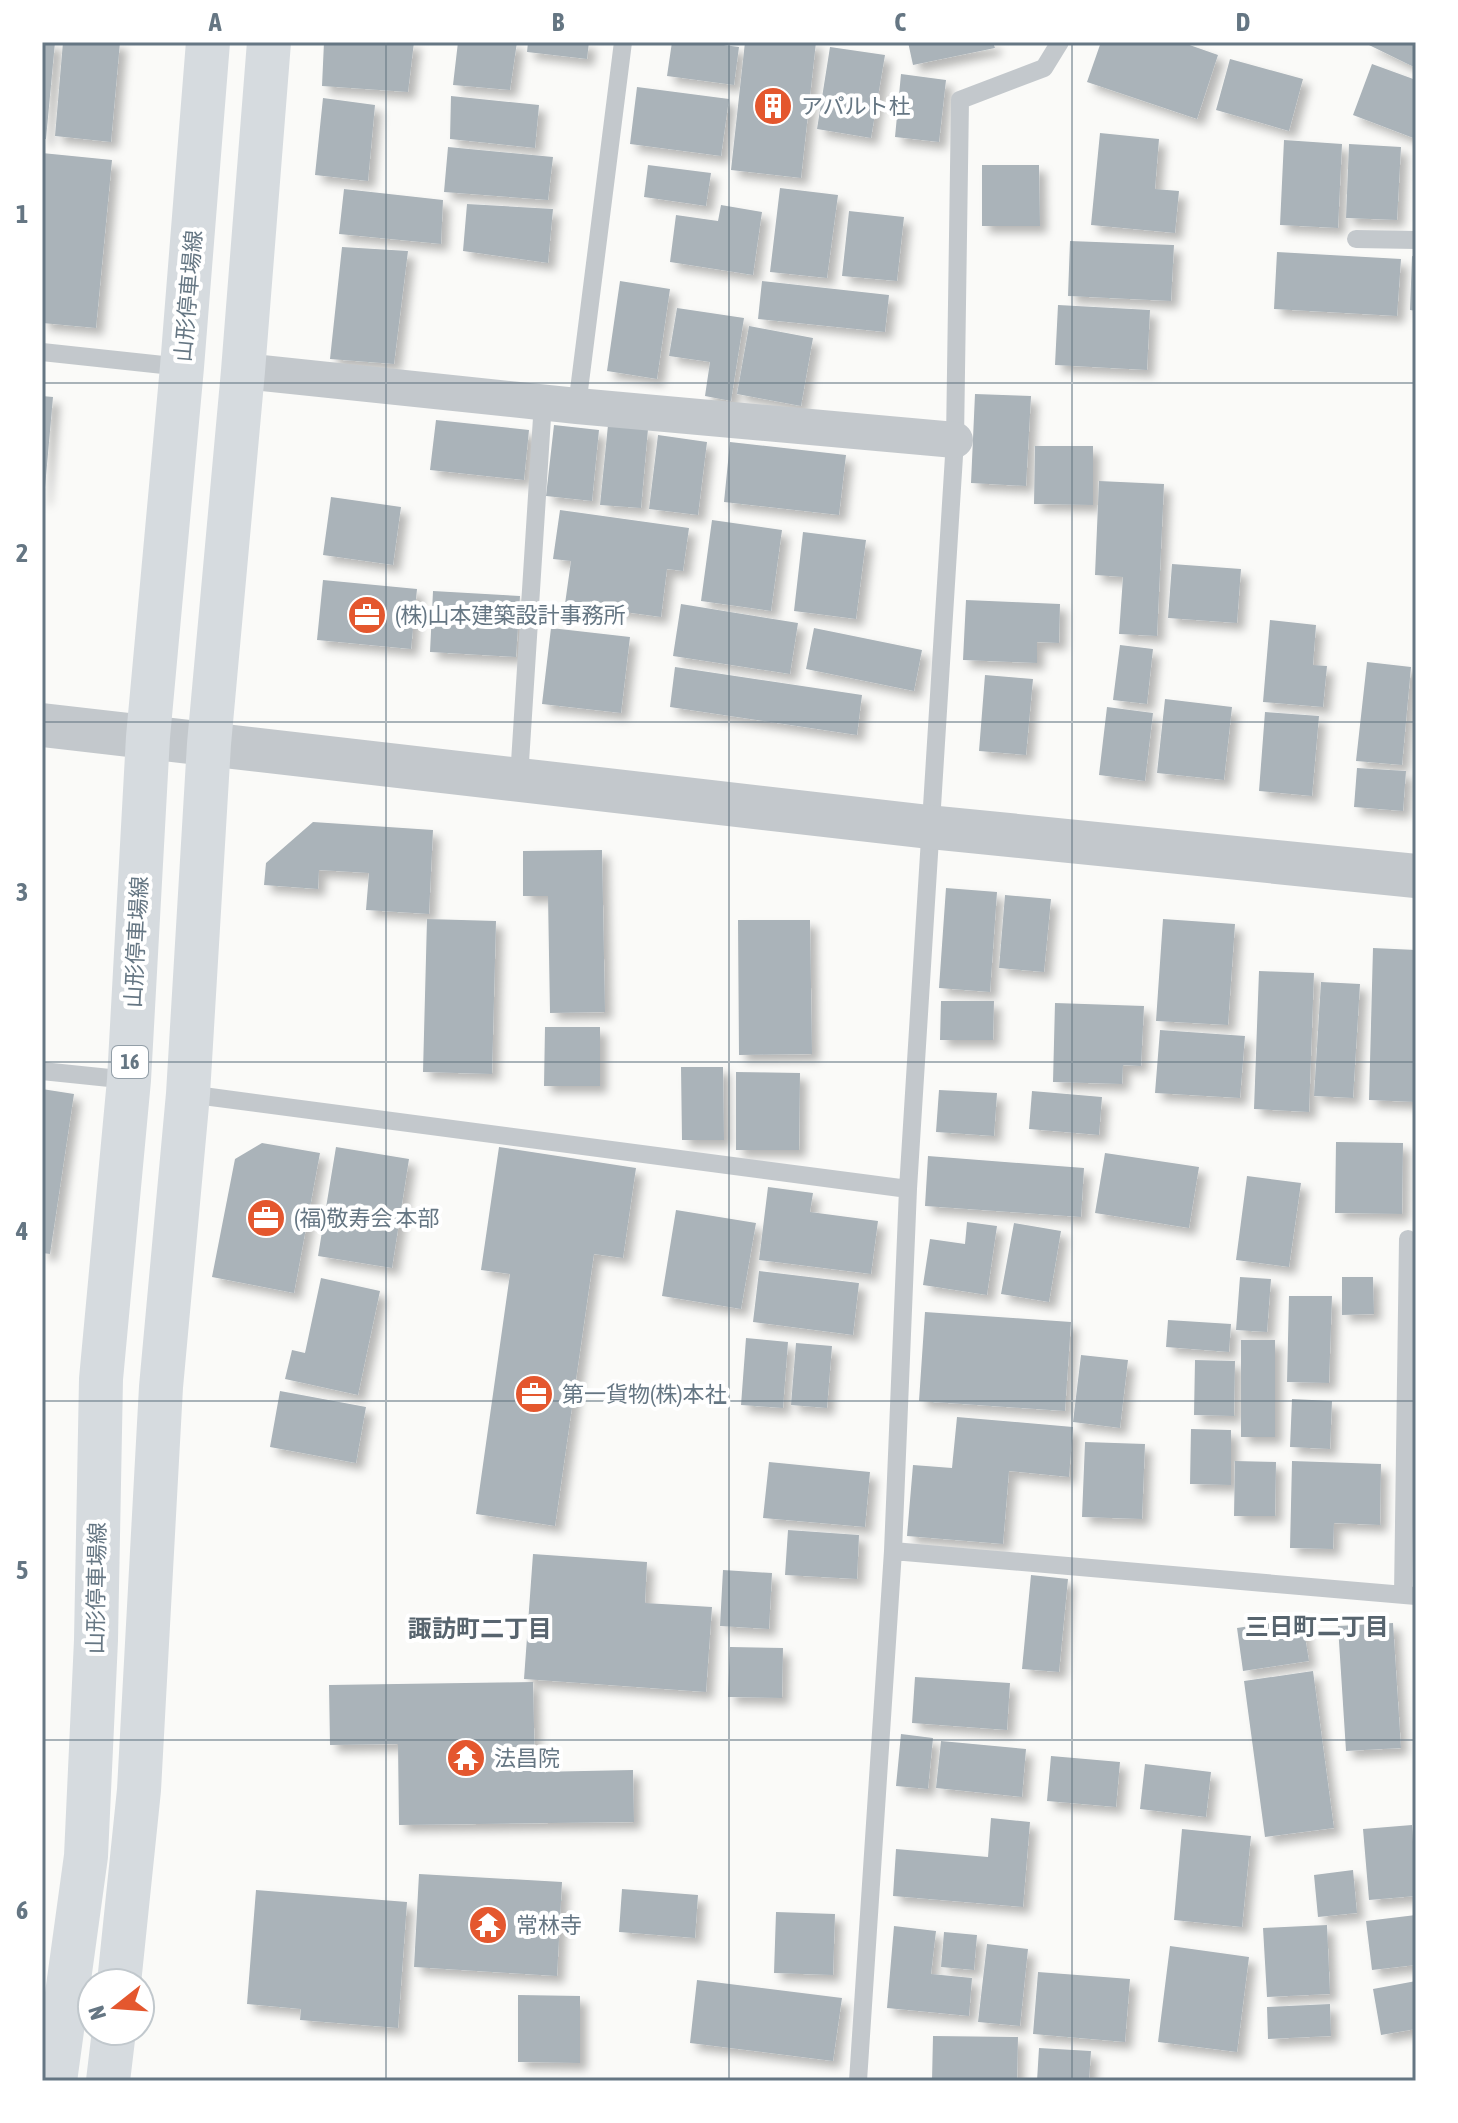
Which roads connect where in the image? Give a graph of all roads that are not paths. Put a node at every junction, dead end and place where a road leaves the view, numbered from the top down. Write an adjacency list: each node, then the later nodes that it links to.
1 (208, 42): 8 (main road, 山形停車場線 / 16)
2 (269, 42): 9 (main road)
3 (623, 42): 10 (lane)
4 (1060, 42): 11 (lane)
5 (1356, 239): 6 (lane)
6 (1416, 240)
7 (42, 352): 8 (lane)
8 (182, 367): 13 (main road, 山形停車場線 / 16)
9 (243, 371): 10 (street); 14 (main road)
10 (560, 404): 11 (street); 15 (lane)
11 (955, 440): 16 (lane)
12 (42, 725): 13 (street)
13 (148, 737): 14 (street); 19 (main road, 山形停車場線 / 16)
14 (209, 744): 15 (street); 20 (main road)
15 (519, 778): 16 (street)
16 (929, 827): 17 (street); 21 (lane)
17 (1416, 876)
18 (42, 1071): 19 (lane)
19 (129, 1080): 27 (main road, 山形停車場線 / 16)
20 (188, 1094): 21 (lane); 25 (main road)
21 (908, 1189): 23 (lane)
22 (1408, 1239): 24 (lane)
23 (893, 1551): 24 (lane); 29 (lane)
24 (1410, 1595)
25 (121, 1967)
26 (112, 2047): 28 (main road)
27 (55, 2081)
28 (108, 2081)
29 (858, 2081)

